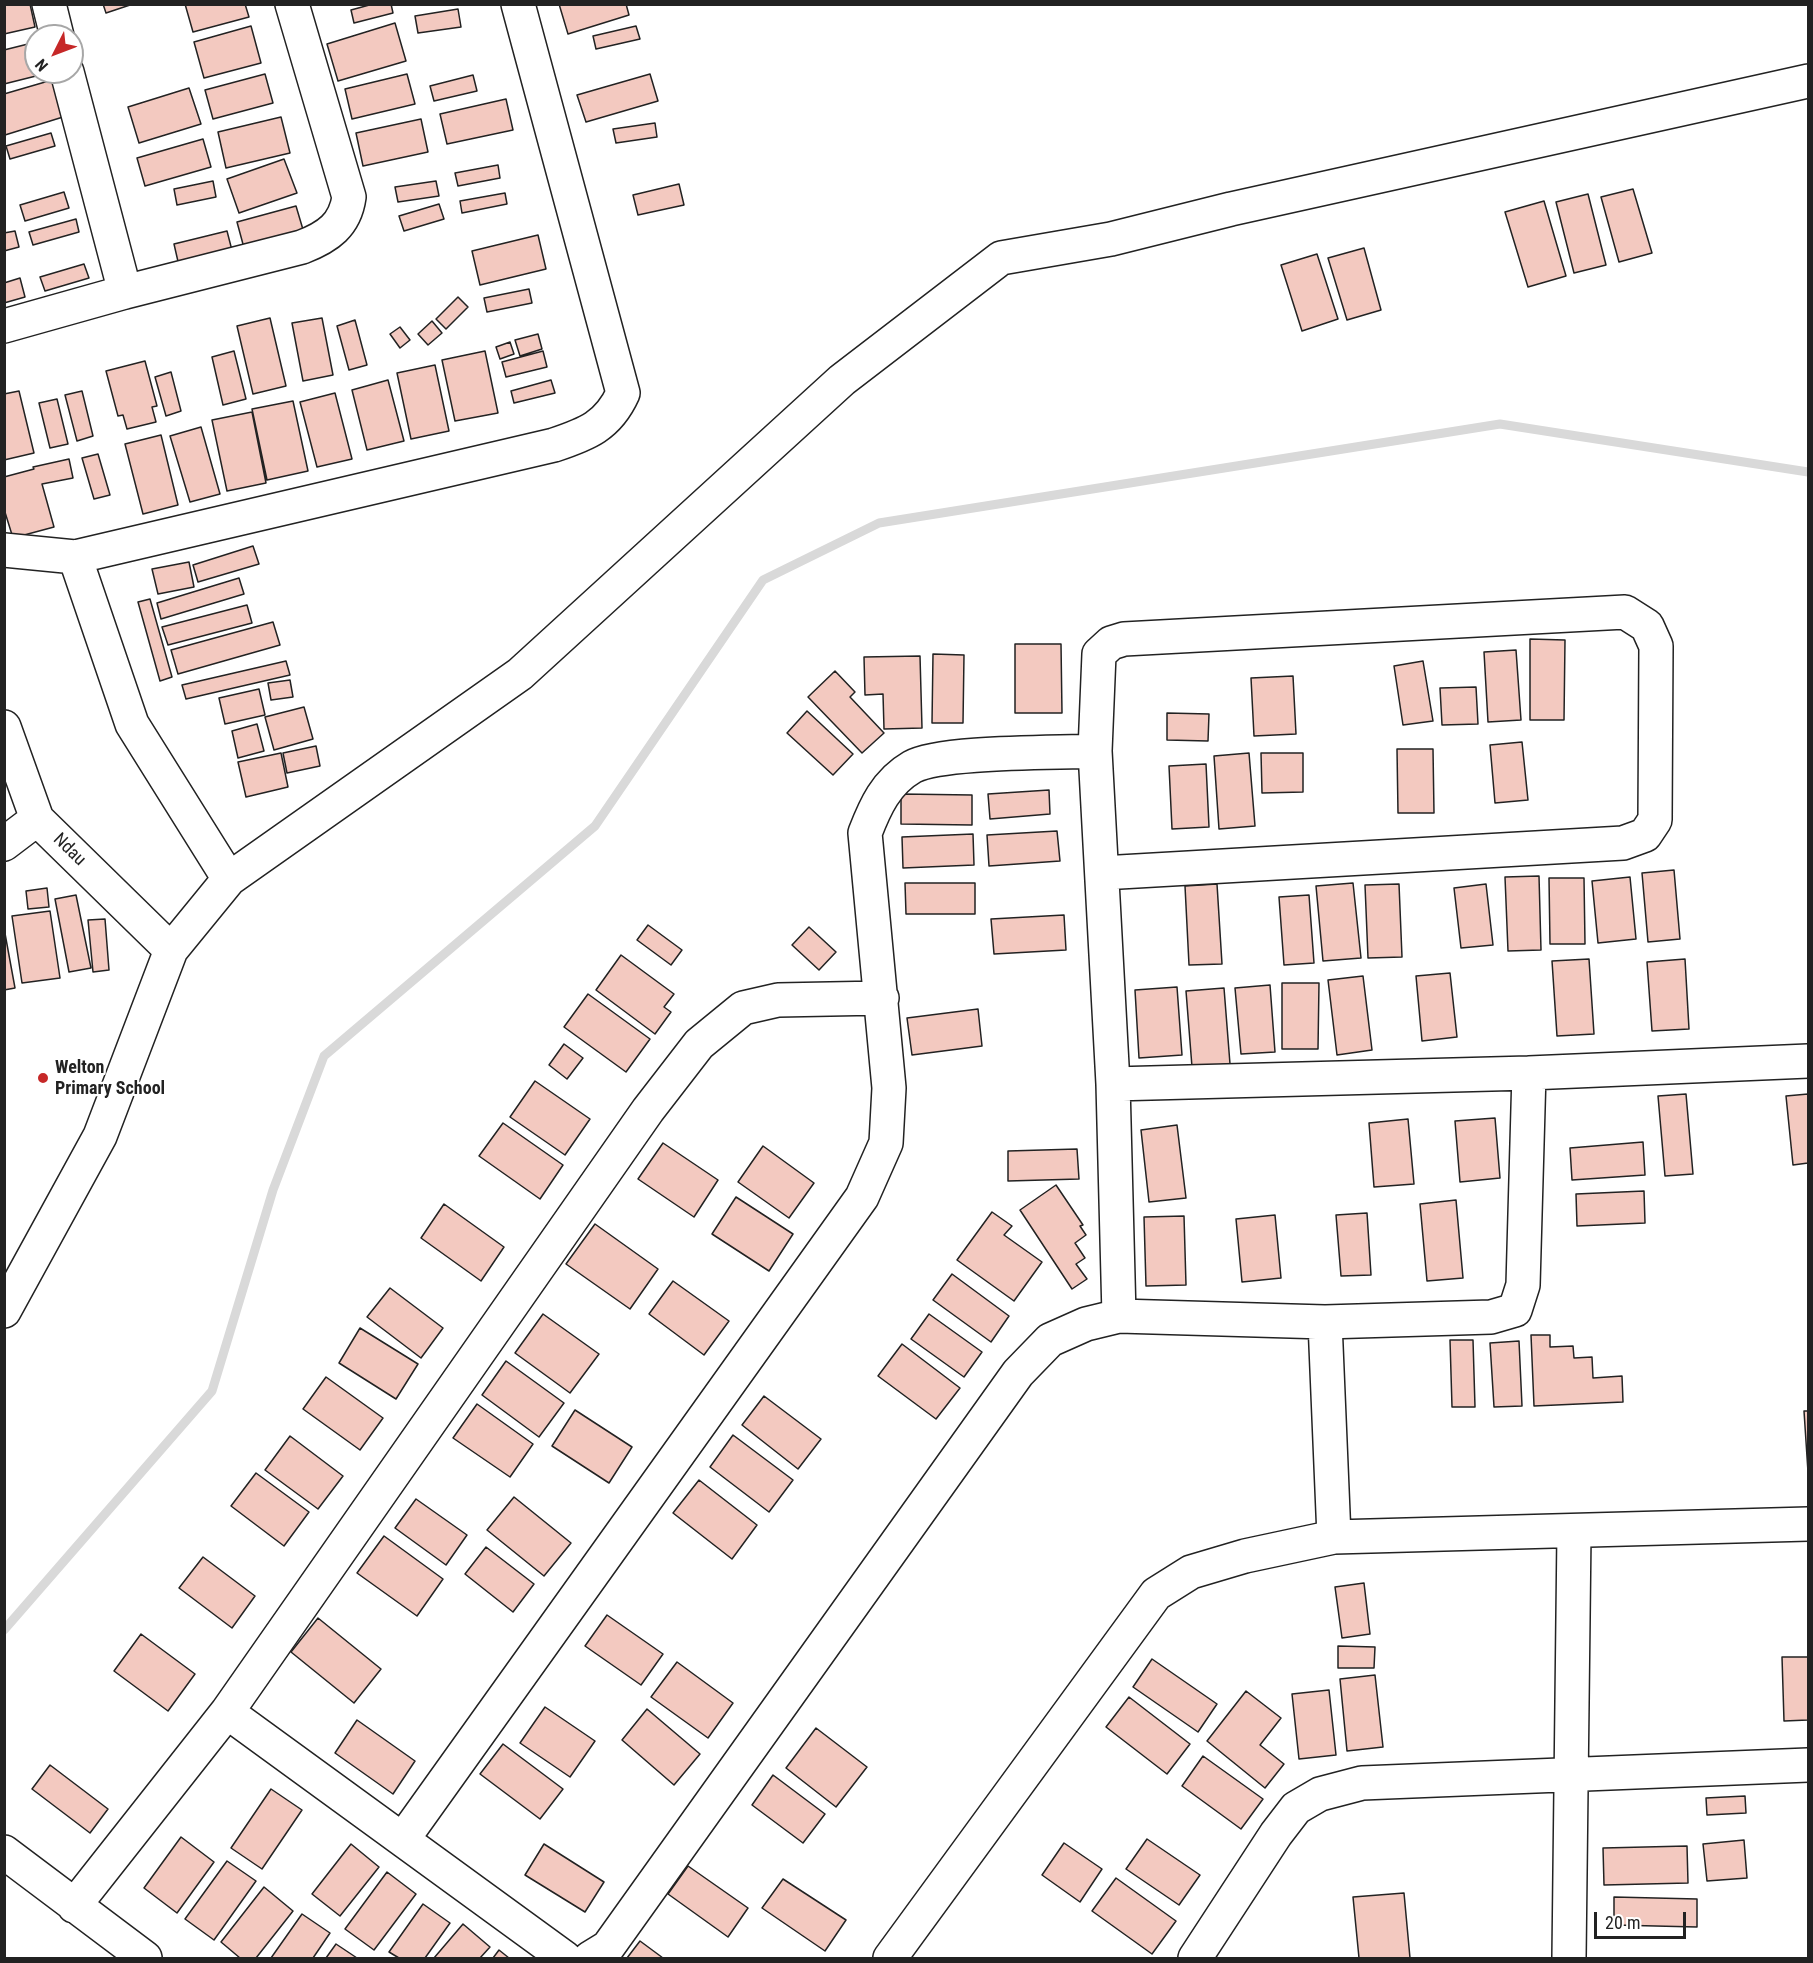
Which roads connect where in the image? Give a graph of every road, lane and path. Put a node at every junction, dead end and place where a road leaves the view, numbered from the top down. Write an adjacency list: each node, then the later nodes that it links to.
1 (49, 4): 4 (street)
2 (292, 4): 7 (street)
3 (518, 4): 10 (street)
4 (54, 24)
5 (1809, 81): 16 (street)
6 (70, 84): 7 (street)
7 (125, 291): 8 (street)
8 (4, 326)
9 (4, 550): 10 (street)
10 (75, 557): 16 (street)
11 (4, 727): 13 (street, Ndau)
12 (1095, 751): 15 (street); 15 (street); 18 (street)
13 (37, 819): 14 (street); 17 (street, Ndau)
14 (4, 844)
15 (1102, 873): 21 (street)
16 (229, 879): 17 (street)
17 (171, 950): 22 (street)
18 (882, 998): 28 (street); 31 (street)
19 (1809, 1061): 20 (street)
20 (1529, 1073): 21 (street); 24 (street)
21 (1113, 1084): 23 (street)
22 (4, 1311)
23 (1119, 1316): 24 (street); 36 (street)
24 (1325, 1322): 27 (street)
25 (1809, 1524): 26 (street)
26 (1574, 1532): 27 (street); 30 (street)
27 (1334, 1537): 37 (street)
28 (228, 1712): 31 (street); 33 (street)
29 (1809, 1765): 30 (street)
30 (1572, 1774): 38 (street); 39 (street)
31 (403, 1839): 35 (street)
32 (4, 1852): 33 (street)
33 (74, 1906): 34 (street)
34 (145, 1959)
35 (565, 1959)
36 (590, 1959)
37 (890, 1959)
38 (1195, 1959)
39 (1569, 1959)

